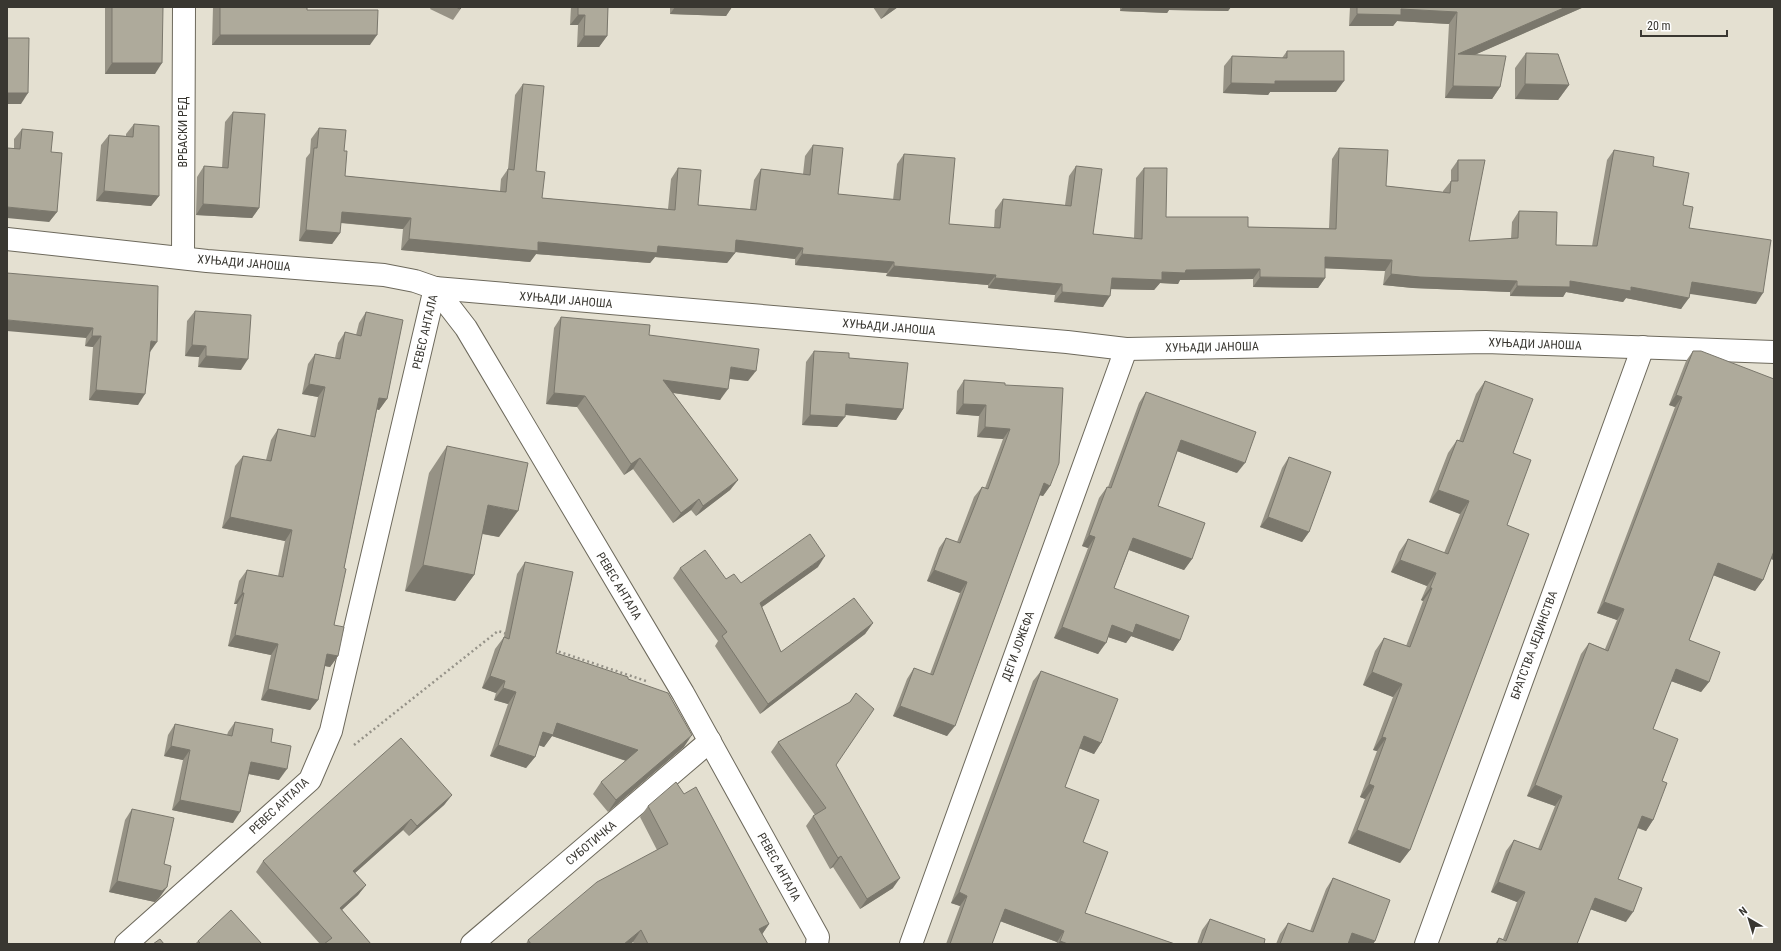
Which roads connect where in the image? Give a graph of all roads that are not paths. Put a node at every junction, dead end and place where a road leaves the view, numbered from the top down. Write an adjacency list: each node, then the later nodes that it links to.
1 (184, 7): 3 (street, ВРБАСКИ РЕД)
2 (7, 239): 3 (street, ХУЊАДИ ЈАНОША)
3 (182, 258): 4 (street, ХУЊАДИ ЈАНОША)
4 (435, 288): 6 (street, ХУЊАДИ ЈАНОША); 8 (street, РЕВЕС АНТАЛА); 10 (street, РЕВЕС АНТАЛА)
5 (1643, 347): 6 (street, ХУЊАДИ ЈАНОША); 7 (street, ХУЊАДИ ЈАНОША); 13 (street, БРАТСТВА ЈЕДИНСТВА)
6 (1126, 349): 12 (street, ДЕГИ ЈОЖЕФА)
7 (1774, 352)
8 (710, 741): 9 (street, РЕВЕС АНТАЛА); 11 (street, СУБОТИЧКА)
9 (820, 942)
10 (126, 944)
11 (472, 944)
12 (911, 944)
13 (1426, 944)

